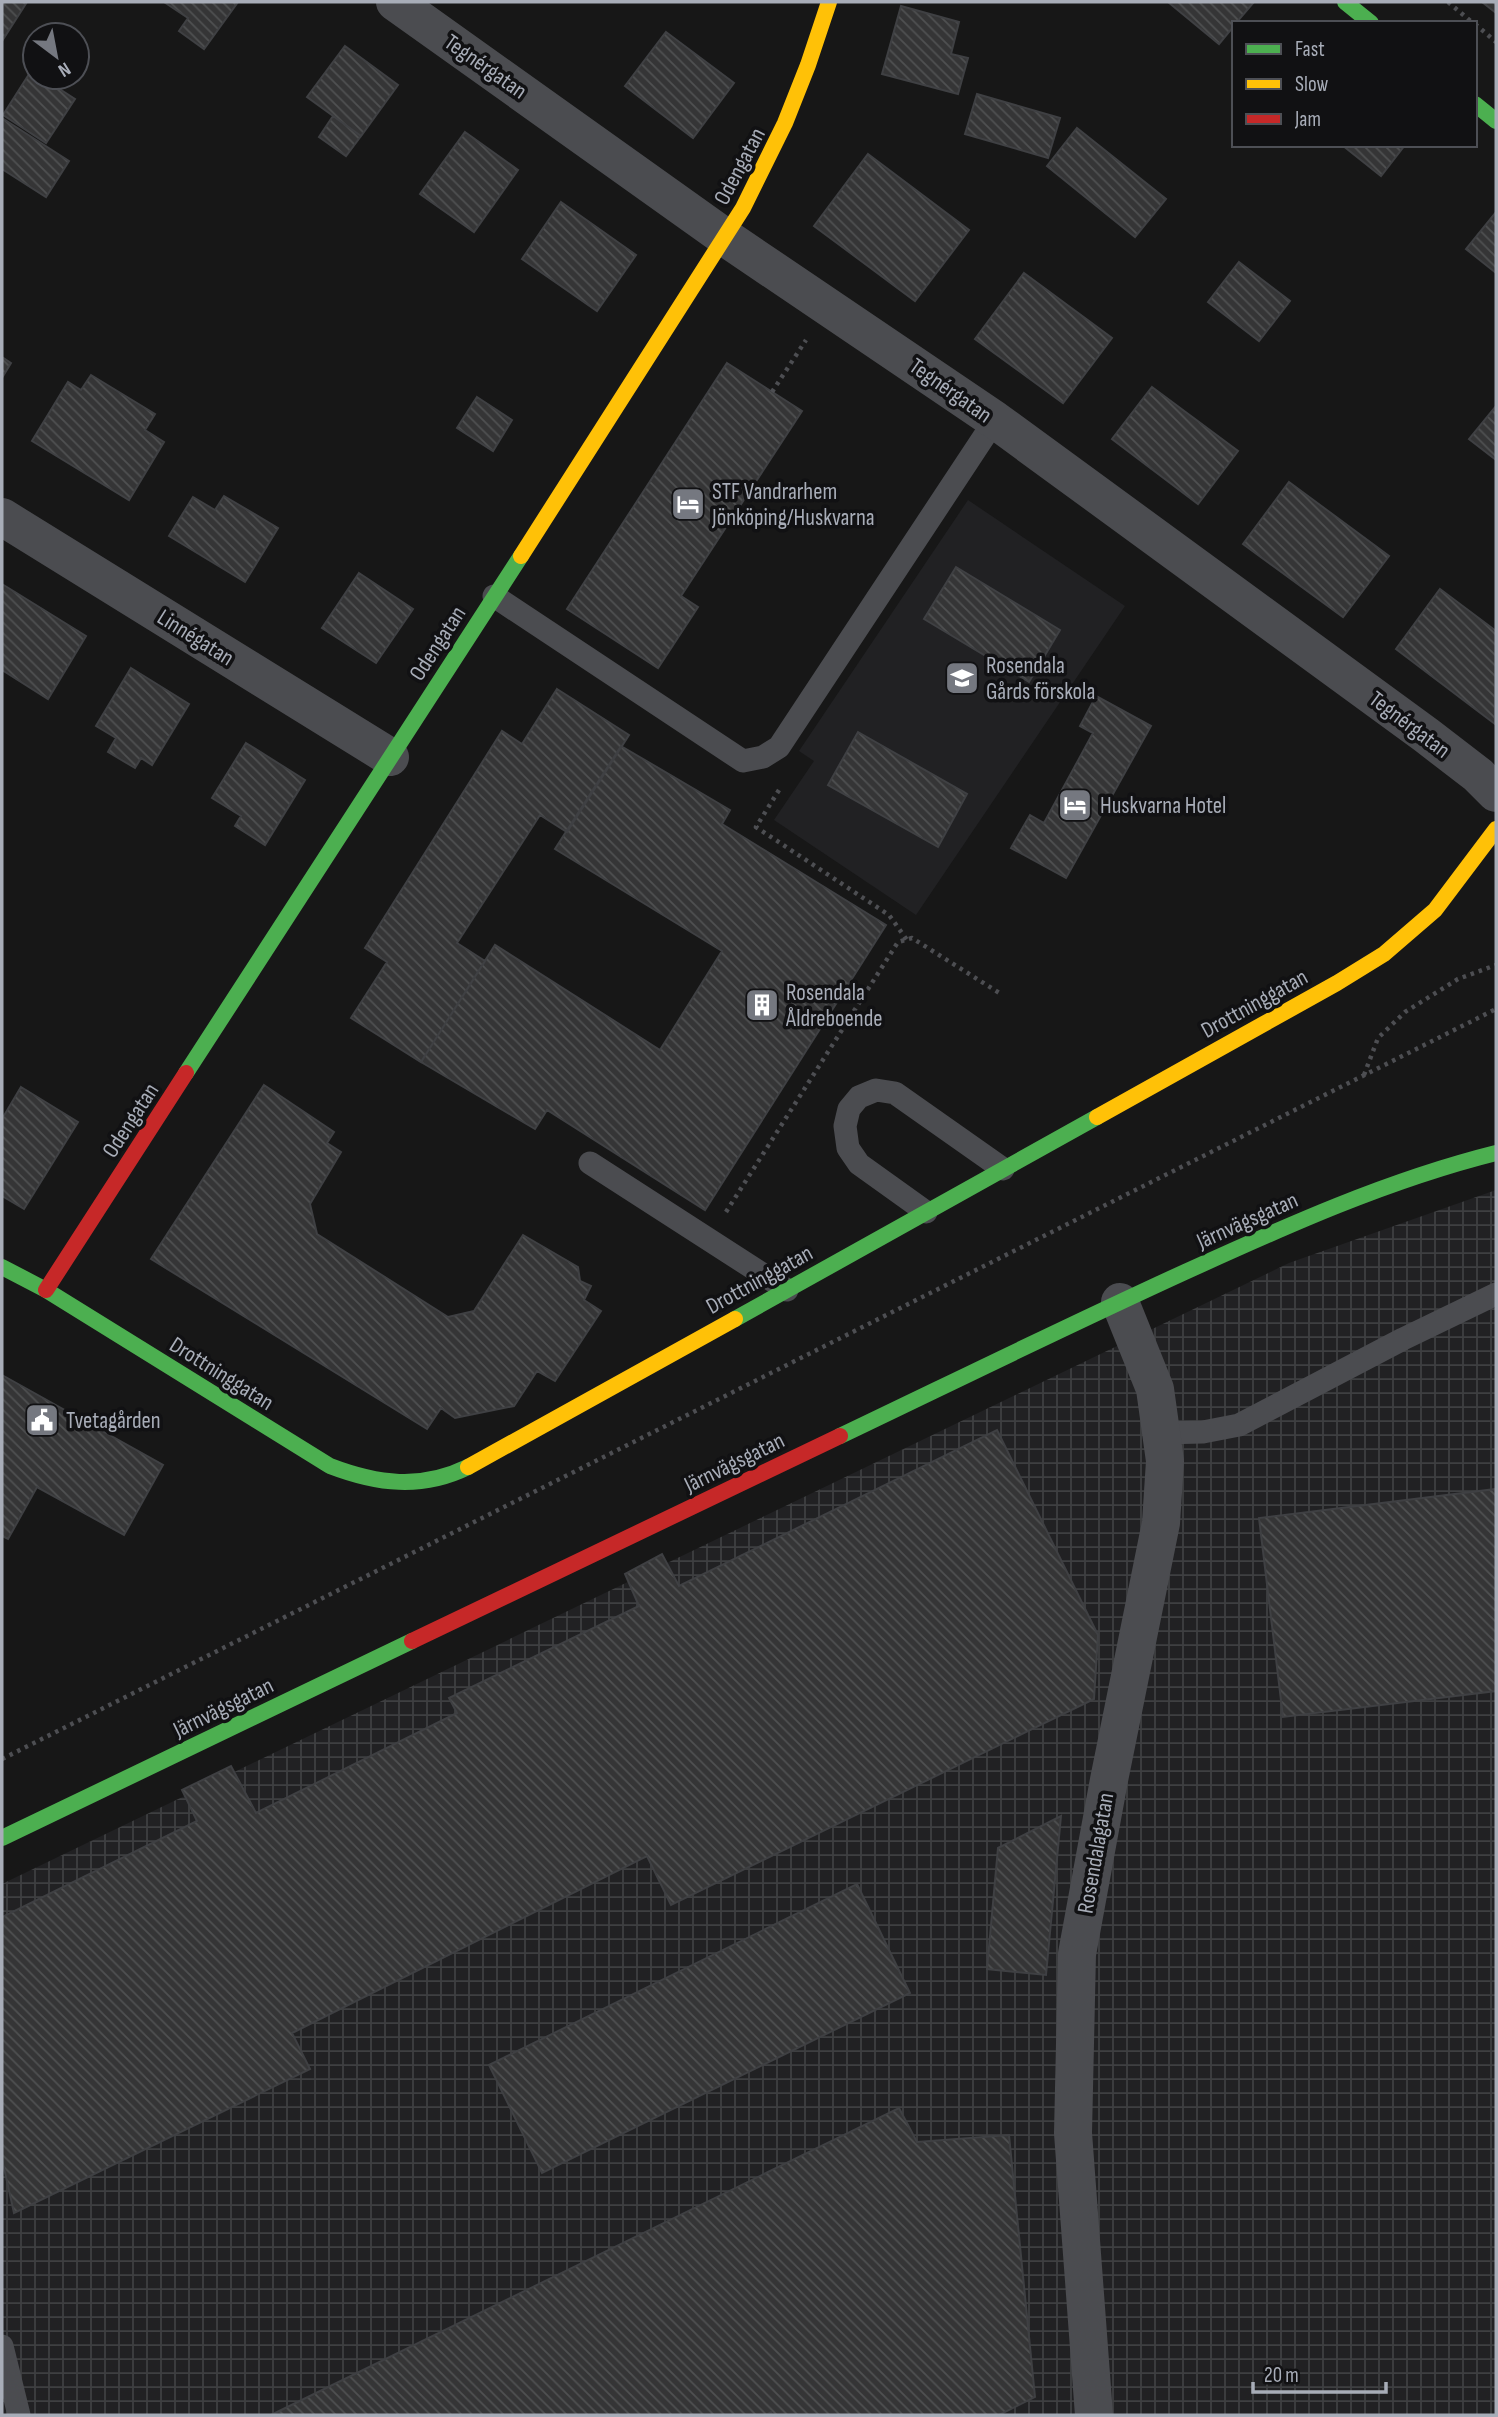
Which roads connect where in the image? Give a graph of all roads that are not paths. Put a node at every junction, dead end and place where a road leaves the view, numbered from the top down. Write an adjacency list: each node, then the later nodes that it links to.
1 (395, 2): 7 (street, Tegnérgatan)
2 (829, 2): 7 (street, Odengatan)
3 (1345, 2): 4 (street)
4 (1369, 21)
5 (1477, 106): 6 (street)
6 (1496, 121)
7 (726, 238): 8 (street, Tegnérgatan); 10 (street, Odengatan)
8 (995, 420): 10 (lane); 12 (street, Tegnérgatan)
9 (2, 517): 11 (street, Linnégatan)
10 (494, 596): 11 (street, Odengatan)
11 (390, 758): 19 (street, Odengatan)
12 (1496, 793)
13 (1496, 829): 16 (street, Drottninggatan)
14 (1496, 1153): 22 (street, Järnvägsgatan)
15 (590, 1163): 20 (lane)
16 (1003, 1169): 17 (street, Drottninggatan); 17 (lane)
17 (926, 1212): 20 (street, Drottninggatan)
18 (2, 1267): 19 (street, Drottninggatan)
19 (46, 1290): 20 (street, Drottninggatan)
20 (787, 1290)
21 (1496, 1294): 23 (lane)
22 (1120, 1302): 23 (street, Rosendalagatan); 24 (street, Järnvägsgatan)
23 (1161, 1433): 27 (street, Rosendalagatan)
24 (2, 1838)
25 (2, 2346): 26 (lane)
26 (19, 2415)
27 (1094, 2415)

